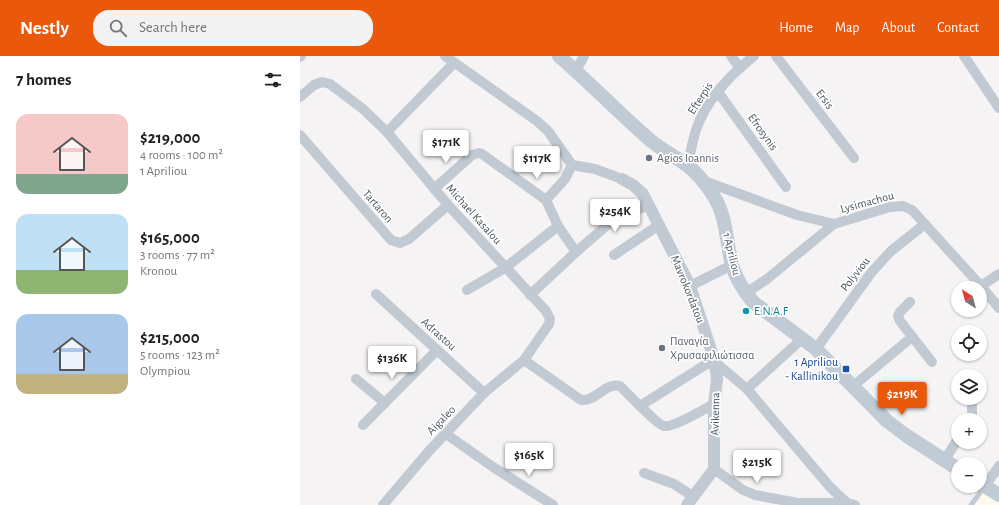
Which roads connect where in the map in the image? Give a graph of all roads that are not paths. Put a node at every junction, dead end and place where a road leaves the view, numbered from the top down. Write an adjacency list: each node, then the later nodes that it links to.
1 (445, 56): 8 (street)
2 (559, 56): 10 (main road, 1 Apriliou)
3 (584, 56): 10 (street)
4 (731, 56): 9 (street)
5 (754, 56): 9 (street, Efterpis)
6 (776, 56): 16 (street, Ersis)
7 (964, 56): 13 (street)
8 (454, 63): 14 (street); 17 (street)
9 (740, 68): 11 (street, Efterpis)
10 (576, 71): 18 (main road, 1 Apriliou)
11 (718, 92): 18 (street, Efterpis); 21 (street, Efrosynis)
12 (300, 97): 14 (street, Michael Kasalou)
13 (999, 108)
14 (388, 132): 22 (street, Michael Kasalou)
15 (300, 135): 25 (street, Tartaron)
16 (854, 158)
17 (572, 165): 19 (street, Mavrokordatou); 23 (street)
18 (688, 166): 20 (main road, 1 Apriliou)
19 (622, 178): 24 (street, Mavrokordatou)
20 (704, 181): 26 (street, Lysimachou); 32 (main road, 1 Apriliou)
21 (786, 187)
22 (434, 189): 23 (street); 25 (street, Michael Kasalou)
23 (546, 200): 29 (street)
24 (649, 205): 28 (street, Mavrokordatou); 30 (street)
25 (448, 206): 33 (street, Michael Kasalou)
26 (834, 224): 27 (street, Lysimachou); 39 (street)
27 (925, 224): 35 (street, Lysimachou); 47 (street, Polyviou)
28 (659, 225): 31 (street); 37 (street, Mavrokordatou)
29 (558, 226): 30 (street); 33 (street)
30 (576, 252): 42 (street)
31 (614, 255)
32 (732, 265): 37 (street); 39 (main road, 1 Apriliou)
33 (505, 268): 38 (street); 42 (street, Michael Kasalou)
34 (999, 274): 36 (street)
35 (976, 281)
36 (987, 282)
37 (690, 286): 50 (street, Mavrokordatou)
38 (467, 290)
39 (746, 293): 46 (main road, 1 Apriliou)
40 (987, 293): 44 (street, Lysimachou)
41 (376, 294): 48 (street, Adrastou)
42 (530, 295): 49 (street, Michael Kasalou)
43 (910, 302): 45 (street)
44 (999, 308)
45 (912, 337): 51 (street); 53 (street)
46 (803, 338): 47 (main road, 1 Apriliou); 54 (street)
47 (816, 349): 53 (main road, 1 Apriliou)
48 (437, 350): 55 (street, Adrastou); 56 (street)
49 (524, 360): 55 (street, Aigaleo); 58 (street)
50 (715, 362): 54 (street); 57 (street, Avikenna); 58 (street)
51 (932, 362)
52 (356, 379): 56 (street)
53 (852, 386): 62 (main road, 1 Apriliou)
54 (747, 389): 73 (street)
55 (484, 393): 60 (street, Aigaleo)
56 (385, 403): 59 (street)
57 (714, 404): 58 (street); 65 (street, Avikenna)
58 (640, 406)
59 (363, 425)
60 (446, 434): 74 (street, Aigaleo); 75 (street)
61 (952, 449): 62 (street)
62 (944, 461): 63 (main road, 1 Apriliou)
63 (951, 465)
64 (999, 466): 67 (street)
65 (714, 469): 71 (street); 72 (street)
66 (644, 474): 71 (street)
67 (987, 480)
68 (987, 487): 70 (main road)
69 (978, 493): 76 (lane)
70 (999, 495)
71 (690, 501)
72 (797, 504): 73 (street)
73 (851, 504)
74 (383, 505)
75 (553, 505)
76 (971, 505)

